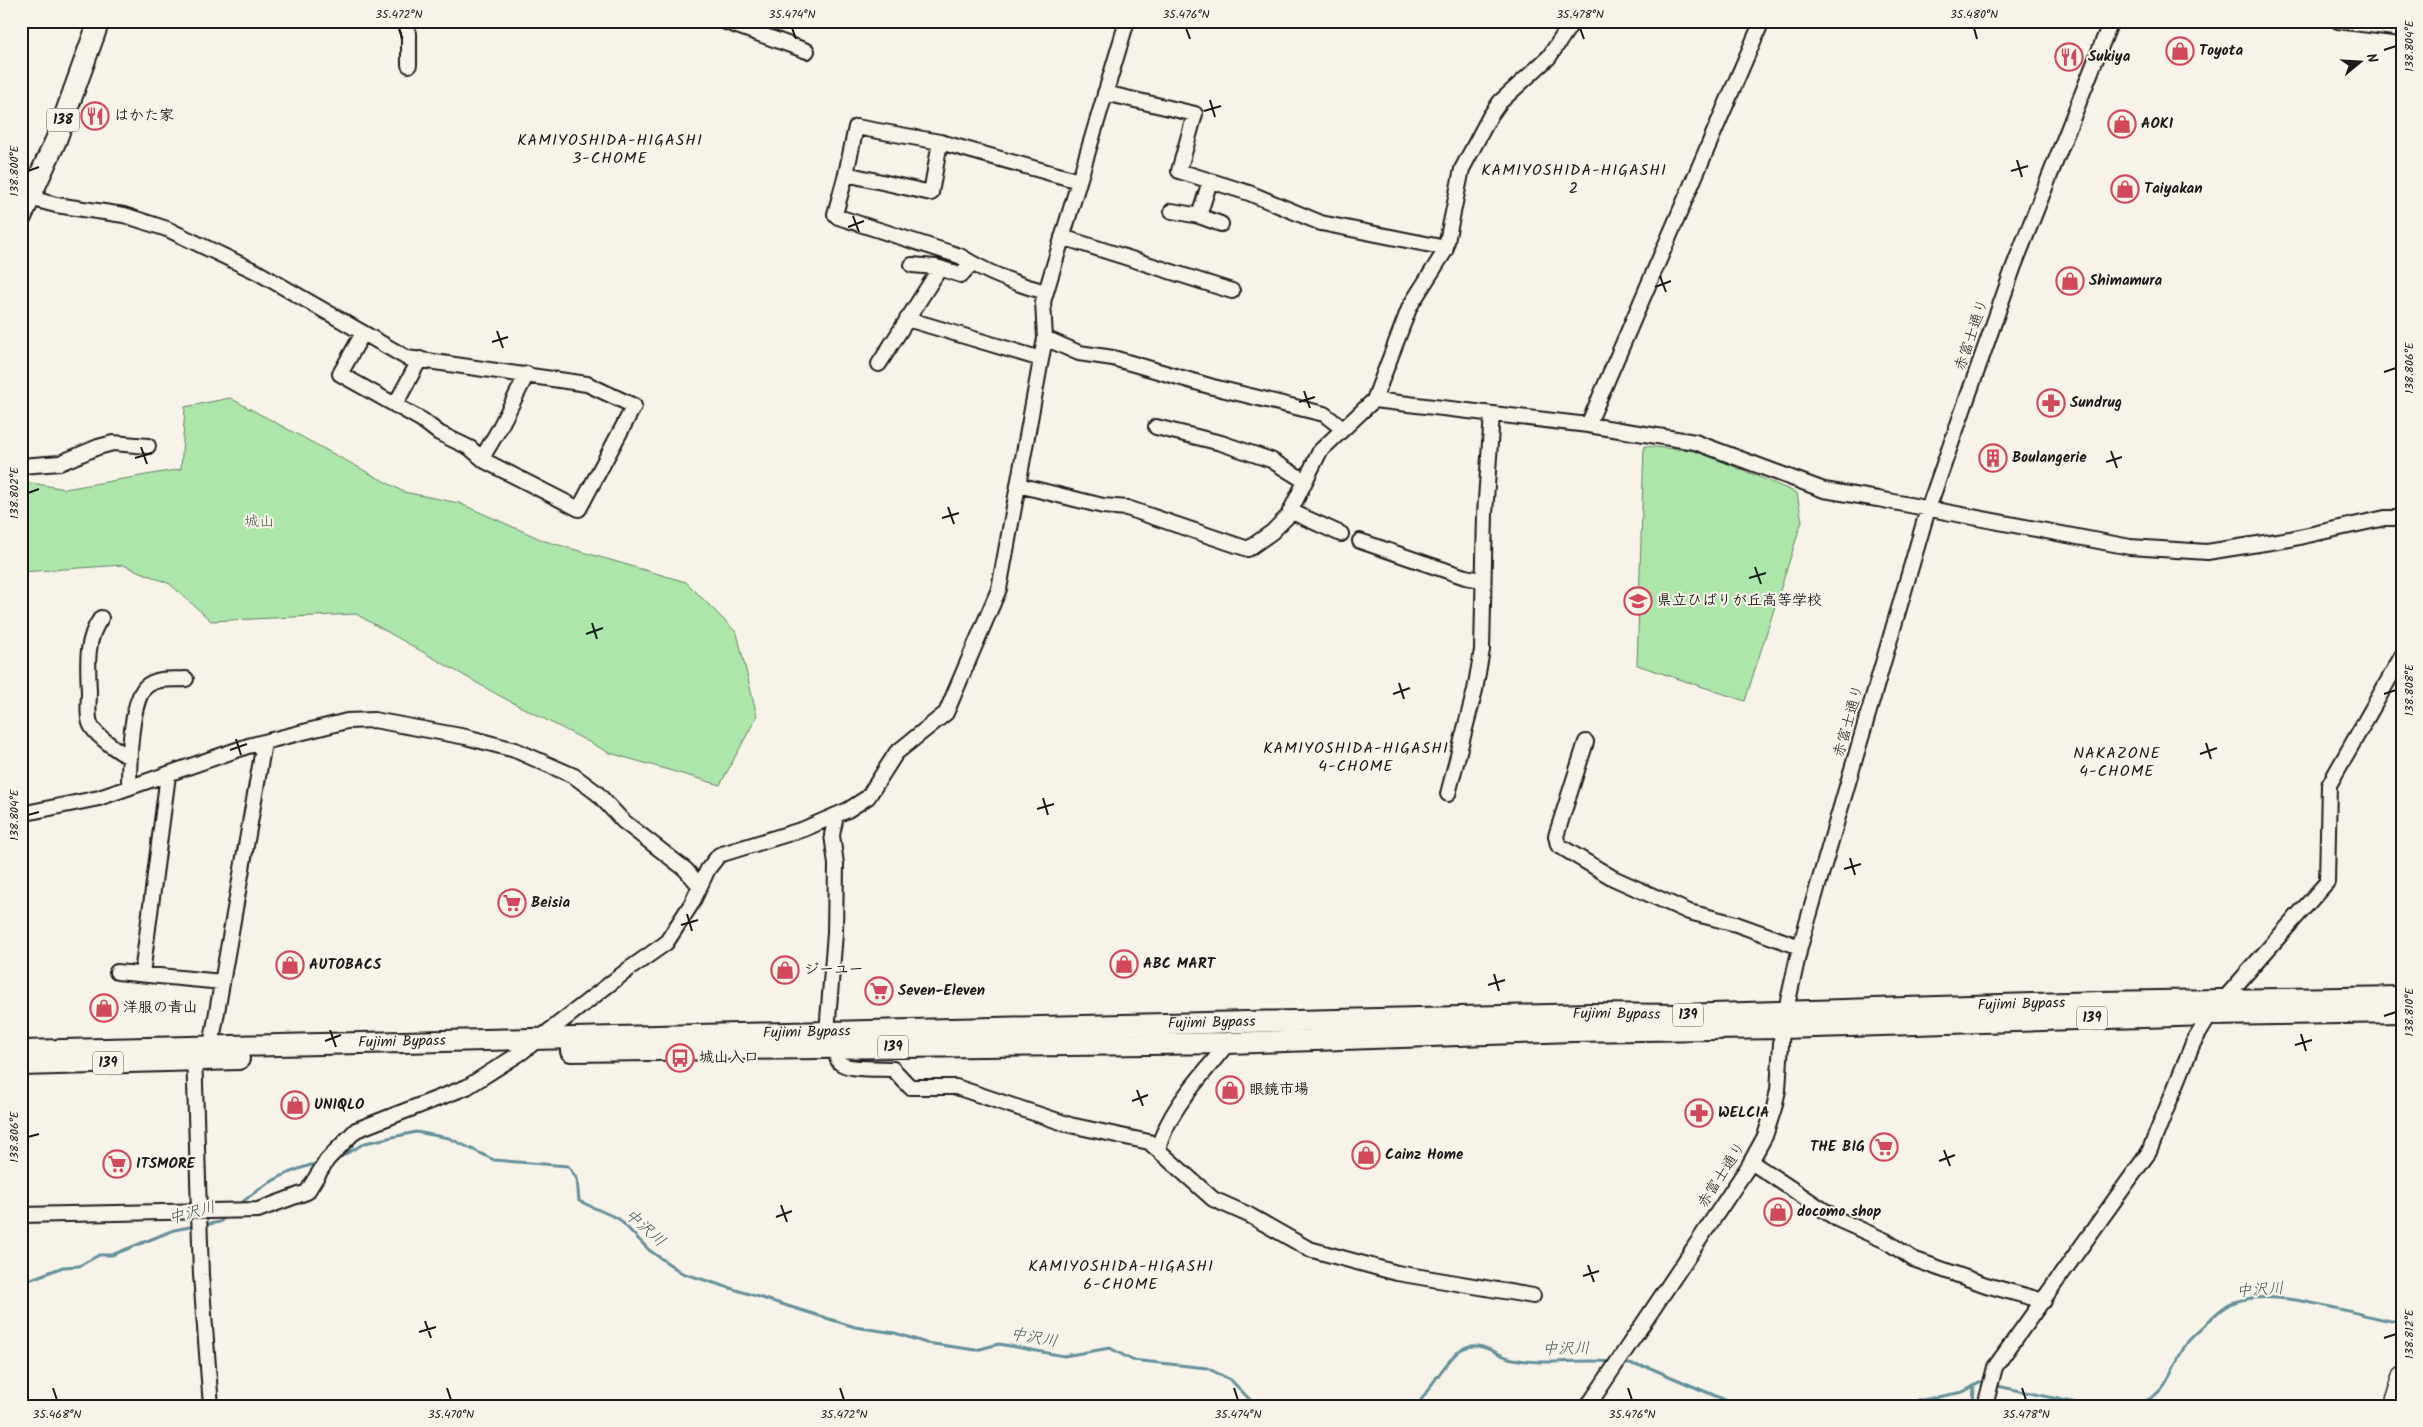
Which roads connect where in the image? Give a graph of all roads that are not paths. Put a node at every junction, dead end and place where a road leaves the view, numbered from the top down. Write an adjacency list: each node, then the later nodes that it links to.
1 (99, 21): 17 (highway, 138)
2 (404, 21): 11 (street)
3 (723, 21): 10 (street)
4 (1127, 21): 12 (street)
5 (1572, 21): 23 (street)
6 (1762, 21): 39 (street)
7 (2111, 21): 47 (street, 赤富士通り)
8 (2338, 21): 9 (street)
9 (2402, 29)
10 (807, 51)
11 (409, 66)
12 (1105, 93): 15 (street); 16 (street)
13 (940, 142): 14 (street); 14 (street); 15 (street)
14 (846, 174): 24 (street)
15 (1079, 181): 22 (street)
16 (1210, 181): 19 (street); 23 (street)
17 (26, 197): 20 (highway, 138); 30 (street)
18 (1172, 211): 19 (street)
19 (1199, 216): 21 (street)
20 (21, 217)
21 (1221, 224)
22 (1062, 238): 27 (street); 28 (street)
23 (1446, 248): 36 (street)
24 (971, 264): 26 (street); 28 (street)
25 (912, 265): 26 (street)
26 (940, 268): 29 (street)
27 (1232, 291)
28 (1046, 292): 31 (street)
29 (907, 320): 33 (street); 34 (street)
30 (364, 333): 32 (street); 37 (street)
31 (1044, 338): 33 (street); 41 (street)
32 (420, 359): 35 (street); 37 (street)
33 (1041, 359): 46 (street)
34 (880, 364)
35 (527, 374): 43 (street); 43 (street)
36 (1374, 400): 38 (street); 41 (street)
37 (395, 405): 43 (street)
38 (1492, 414): 39 (street); 52 (street)
39 (1588, 425): 47 (street)
40 (1156, 427): 45 (street)
41 (1343, 429): 45 (street)
42 (148, 446): 44 (street)
43 (482, 458)
44 (21, 466)
45 (1305, 481): 48 (street)
46 (1018, 485): 48 (street); 63 (street)
47 (1928, 509): 49 (street); 65 (street, 赤富士通り)
48 (1290, 511): 50 (street)
49 (2402, 518)
50 (1342, 534)
51 (1360, 541): 52 (street)
52 (1482, 580): 61 (street)
53 (101, 618): 58 (street)
54 (2402, 656): 70 (street)
55 (186, 679): 58 (street)
56 (1586, 742): 65 (street)
57 (264, 743): 59 (street); 64 (street); 68 (street)
58 (130, 757): 60 (street)
59 (168, 775): 60 (street); 67 (street)
60 (129, 787): 62 (street)
61 (1448, 794)
62 (21, 814)
63 (836, 816): 64 (street); 74 (street)
64 (700, 886): 73 (street)
65 (1800, 948): 72 (street, 赤富士通り)
66 (117, 972): 67 (street)
67 (142, 974): 68 (street)
68 (222, 982): 77 (street)
69 (2402, 997): 70 (highway, Fujimi Bypass / 139)
70 (2216, 1008): 71 (highway, Fujimi Bypass / 139); 72 (highway, Fujimi Bypass / 139); 85 (street)
71 (2402, 1012)
72 (1784, 1019): 74 (highway, Fujimi Bypass / 139); 75 (highway, Fujimi Bypass / 139); 81 (street, 赤富士通り)
73 (540, 1038): 74 (highway, Fujimi Bypass / 139); 77 (highway, Fujimi Bypass / 139); 78 (street)
74 (832, 1040): 75 (highway, Fujimi Bypass / 139); 78 (highway, Fujimi Bypass / 139); 80 (street)
75 (1228, 1043): 80 (street)
76 (21, 1051): 77 (highway, Fujimi Bypass / 139)
77 (199, 1051): 78 (highway, Fujimi Bypass / 139); 79 (highway, Fujimi Bypass / 139); 82 (street)
78 (522, 1052): 82 (street)
79 (21, 1065)
80 (1158, 1149): 84 (street)
81 (1751, 1162): 85 (street); 88 (street, 赤富士通り)
82 (199, 1212): 83 (street); 87 (street)
83 (21, 1215)
84 (1532, 1296)
85 (2044, 1300): 89 (street)
86 (2402, 1377): 90 (main road)
87 (211, 1406)
88 (1588, 1406)
89 (1985, 1406)
90 (2393, 1406)

